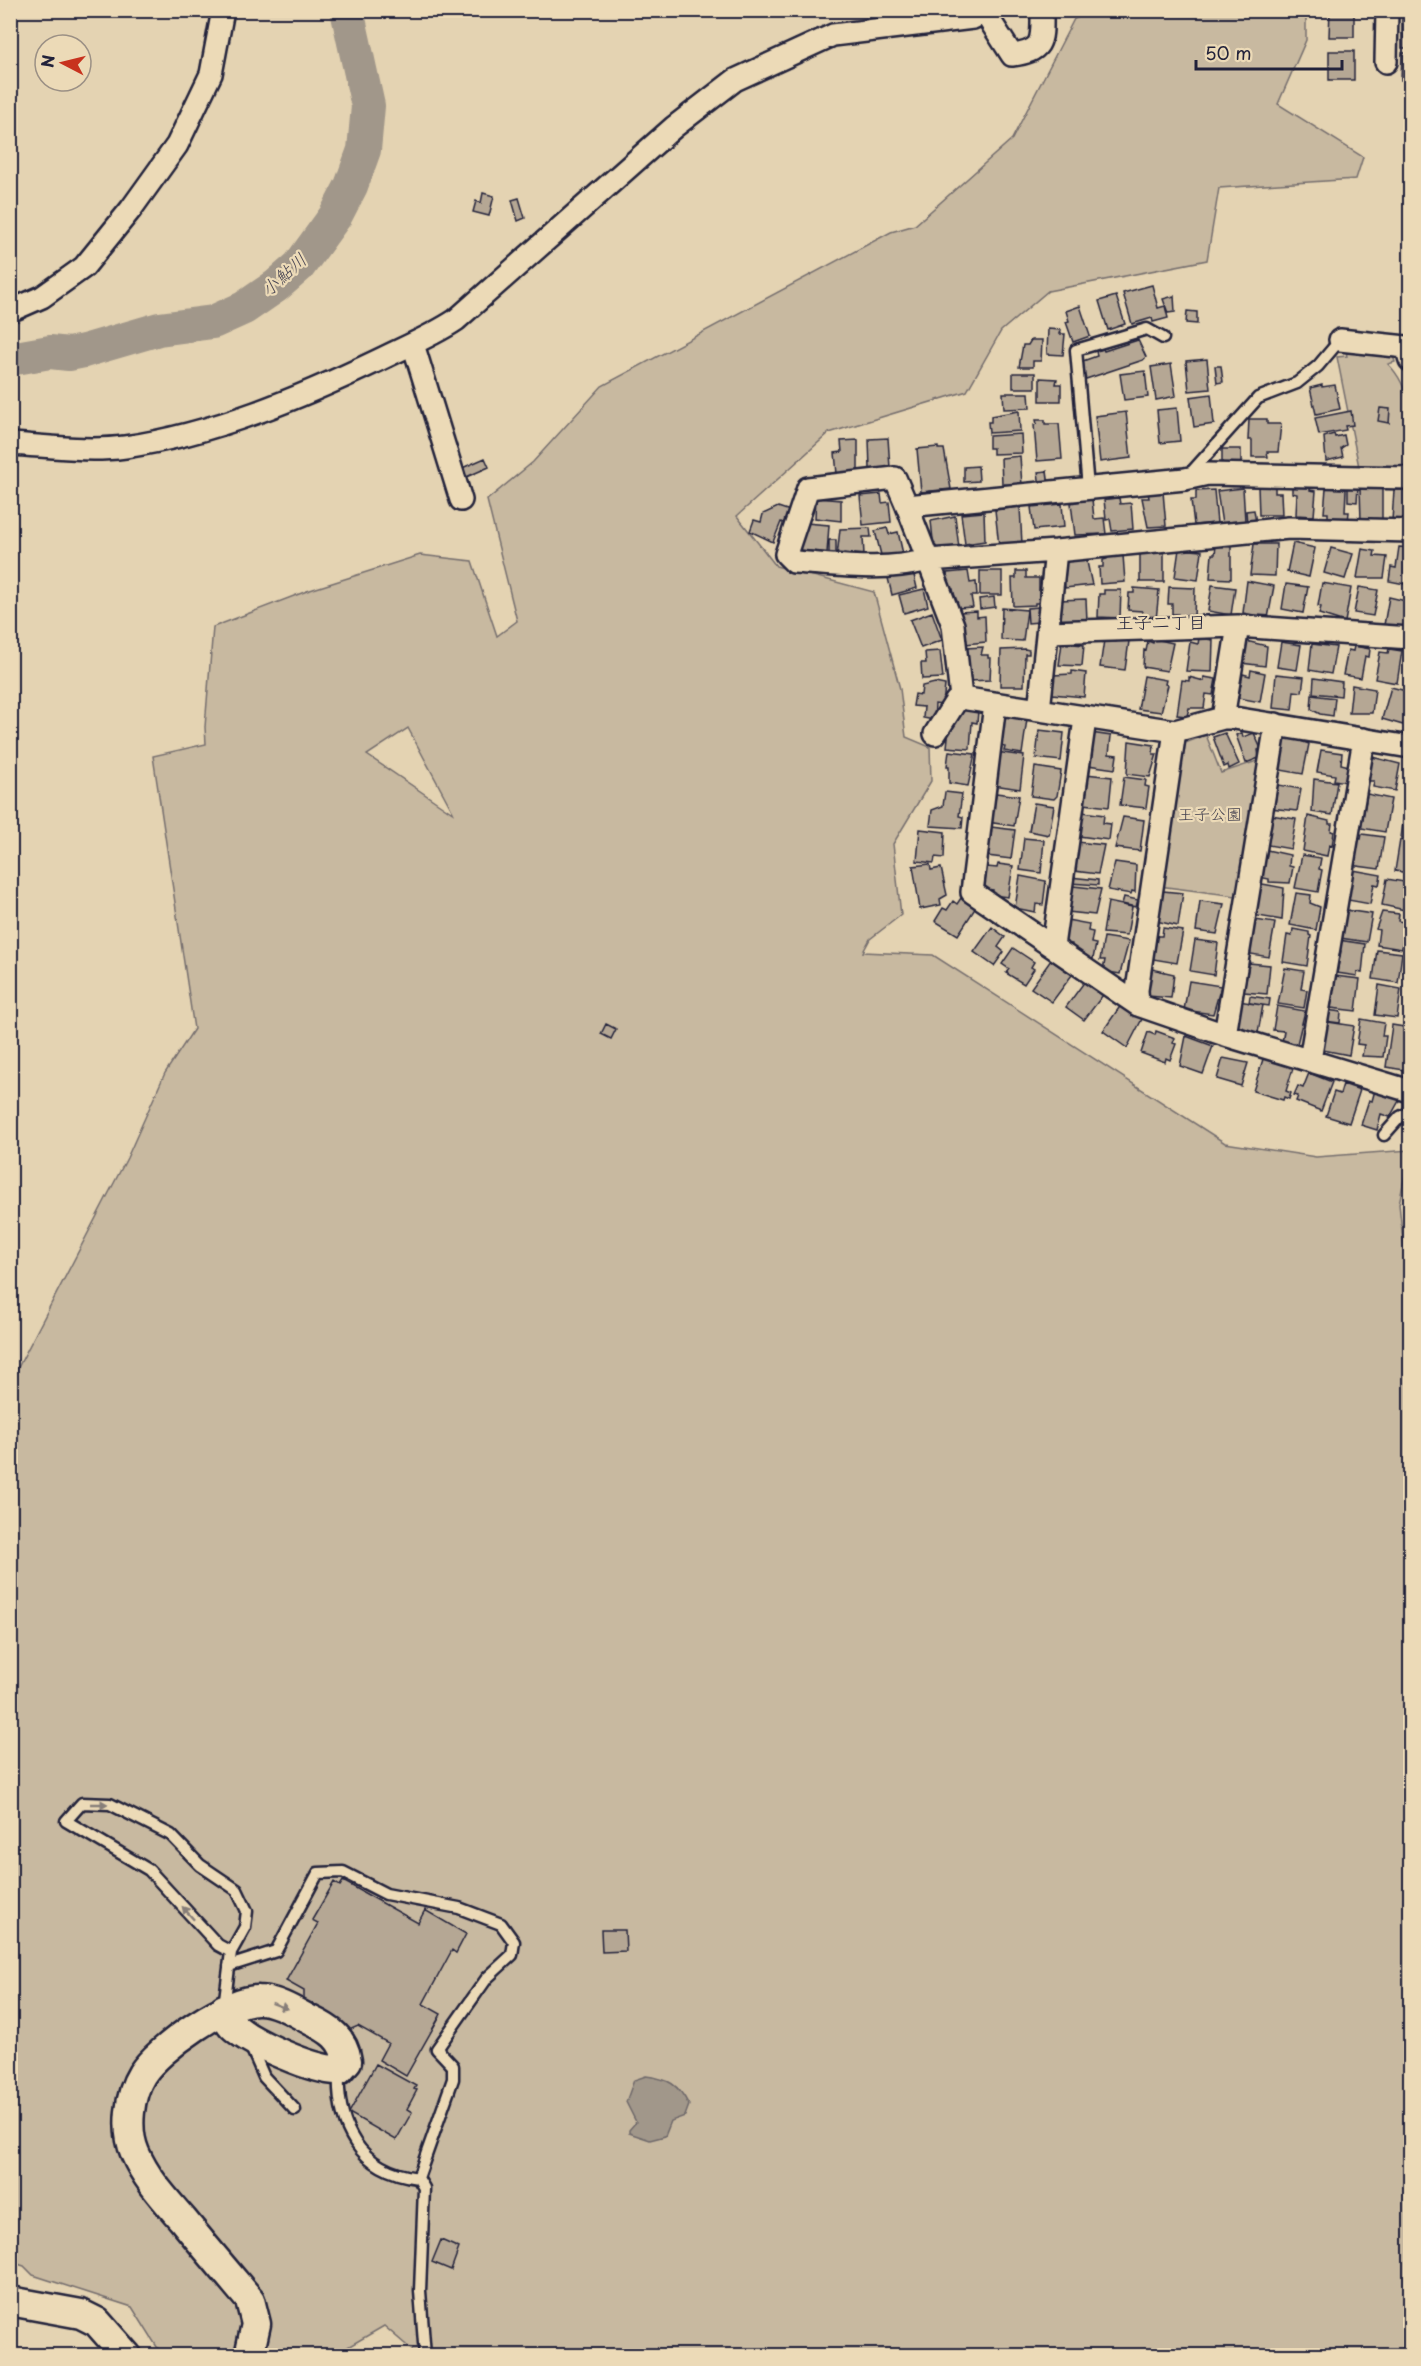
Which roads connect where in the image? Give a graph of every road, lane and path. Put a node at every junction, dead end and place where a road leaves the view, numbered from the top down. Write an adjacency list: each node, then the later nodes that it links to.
1 (223, 10): 6 (street)
2 (1042, 10): 4 (street)
3 (1387, 10): 5 (street)
4 (987, 12): 9 (street)
5 (1381, 50)
6 (10, 311)
7 (1163, 338): 14 (lane)
8 (1340, 340): 10 (street); 13 (lane)
9 (413, 344): 11 (street); 15 (street)
10 (1410, 360)
11 (10, 444)
12 (1410, 478): 13 (street)
13 (1185, 479): 14 (street)
14 (1088, 488): 16 (street)
15 (461, 500)
16 (907, 506): 19 (street); 19 (street)
17 (1410, 531): 18 (street)
18 (1056, 551): 19 (street); 21 (street)
19 (928, 560): 23 (street)
20 (1238, 626): 21 (street); 22 (street); 26 (street)
21 (1048, 632): 25 (street)
22 (1410, 638)
23 (961, 698): 24 (street); 30 (street)
24 (995, 704): 25 (street); 33 (street)
25 (1039, 710): 27 (street)
26 (1223, 718): 28 (street); 29 (street)
27 (1085, 719): 29 (street); 33 (street)
28 (1276, 724): 31 (street); 35 (street)
29 (1175, 731): 34 (street)
30 (935, 734)
31 (1364, 740): 32 (street); 36 (street)
32 (1410, 747)
33 (1053, 946): 34 (street)
34 (1138, 1005): 35 (street)
35 (1225, 1035): 36 (street)
36 (1310, 1060): 37 (street)
37 (1410, 1091)
38 (1410, 1112): 39 (lane)
39 (1384, 1135)
40 (231, 1952): 40 (lane, one-way to 40); 41 (lane)
41 (229, 1966): 42 (lane); 46 (lane)
42 (224, 2008): 43 (street); 44 (street, one-way to 44); 49 (street)
43 (244, 2034): 44 (street); 45 (lane)
44 (339, 2070): 46 (lane)
45 (295, 2110)
46 (418, 2178): 50 (lane)
47 (10, 2301): 48 (street)
48 (127, 2355)
49 (249, 2355)
50 (425, 2355)

